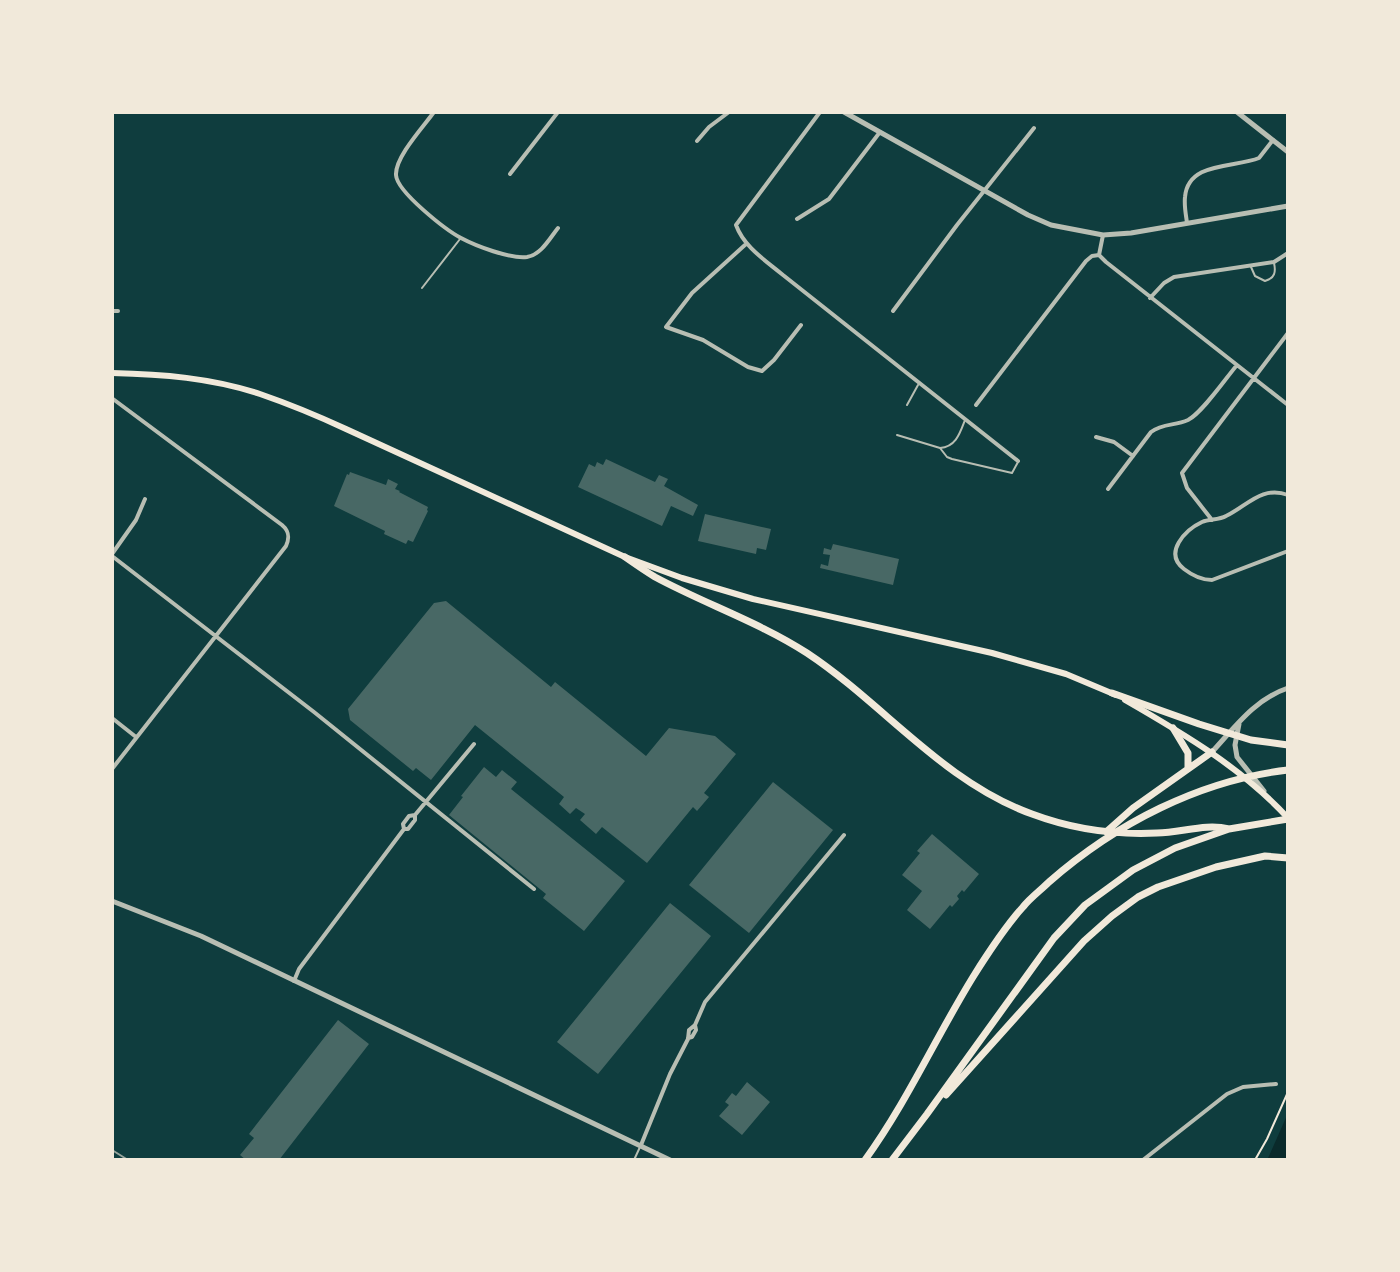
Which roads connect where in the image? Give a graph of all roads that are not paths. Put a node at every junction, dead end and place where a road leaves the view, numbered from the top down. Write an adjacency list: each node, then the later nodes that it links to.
1 (434, 112): 19 (street)
2 (558, 112): 12 (street)
3 (729, 112): 10 (street)
4 (820, 112): 20 (street)
5 (844, 112): 8 (street)
6 (1237, 112): 9 (street)
7 (1034, 128): 13 (street)
8 (880, 132): 13 (street); 15 (street)
9 (1273, 140): 11 (street); 16 (street)
10 (697, 141)
11 (1288, 152)
12 (510, 174)
13 (985, 190): 18 (street); 27 (street)
14 (1288, 206): 16 (street)
15 (797, 219)
16 (1187, 223): 18 (street)
17 (558, 228): 19 (street)
18 (1103, 235): 22 (street)
19 (460, 238): 25 (lane)
20 (746, 244): 28 (street); 33 (street)
21 (1288, 253): 23 (street)
22 (1099, 255): 26 (street); 36 (street)
23 (1274, 262): 24 (street); 24 (lane)
24 (1251, 265): 26 (street)
25 (422, 288)
26 (1150, 298): 30 (street)
27 (893, 311)
28 (801, 325)
29 (1288, 333): 32 (street)
30 (1237, 365): 32 (street); 42 (street)
31 (112, 373): 50 (main road)
32 (1254, 378): 37 (street); 47 (street)
33 (920, 382): 35 (lane); 38 (street)
34 (113, 399): 51 (street)
35 (907, 405)
36 (976, 405)
37 (1288, 405)
38 (965, 419): 41 (lane); 43 (street)
39 (897, 435): 41 (lane)
40 (1096, 437): 42 (street)
41 (940, 448): 43 (lane)
42 (1133, 456): 44 (street)
43 (1018, 461)
44 (1108, 489)
45 (1288, 495): 47 (street)
46 (145, 499): 49 (street)
47 (1212, 520): 48 (street)
48 (1288, 551)
49 (112, 555): 51 (street)
50 (625, 557): 53 (main road); 67 (highway)
51 (215, 637): 57 (street); 65 (street)
52 (1288, 688): 55 (street)
53 (1112, 693): 56 (main road); 59 (highway)
54 (112, 718): 57 (street)
55 (1239, 722): 60 (street); 64 (street)
56 (1173, 728): 60 (main road); 61 (highway)
57 (136, 737): 62 (street)
58 (474, 744): 65 (street)
59 (1288, 745)
60 (1212, 752): 61 (highway); 64 (main road)
61 (1188, 768): 70 (highway)
62 (112, 769)
63 (1286, 770): 70 (highway)
64 (1272, 802): 66 (main road)
65 (426, 803): 71 (street); 73 (street)
66 (1288, 819): 67 (highway)
67 (1229, 829): 75 (highway)
68 (844, 835): 76 (street)
69 (1288, 858): 75 (highway)
70 (1062, 871): 79 (highway)
71 (534, 889)
72 (112, 901): 73 (street)
73 (294, 981): 76 (street)
74 (1276, 1084): 81 (street)
75 (927, 1114): 80 (highway)
76 (641, 1145): 77 (lane); 78 (street)
77 (634, 1160)
78 (670, 1160)
79 (865, 1160)
80 (892, 1160)
81 (1143, 1160)

